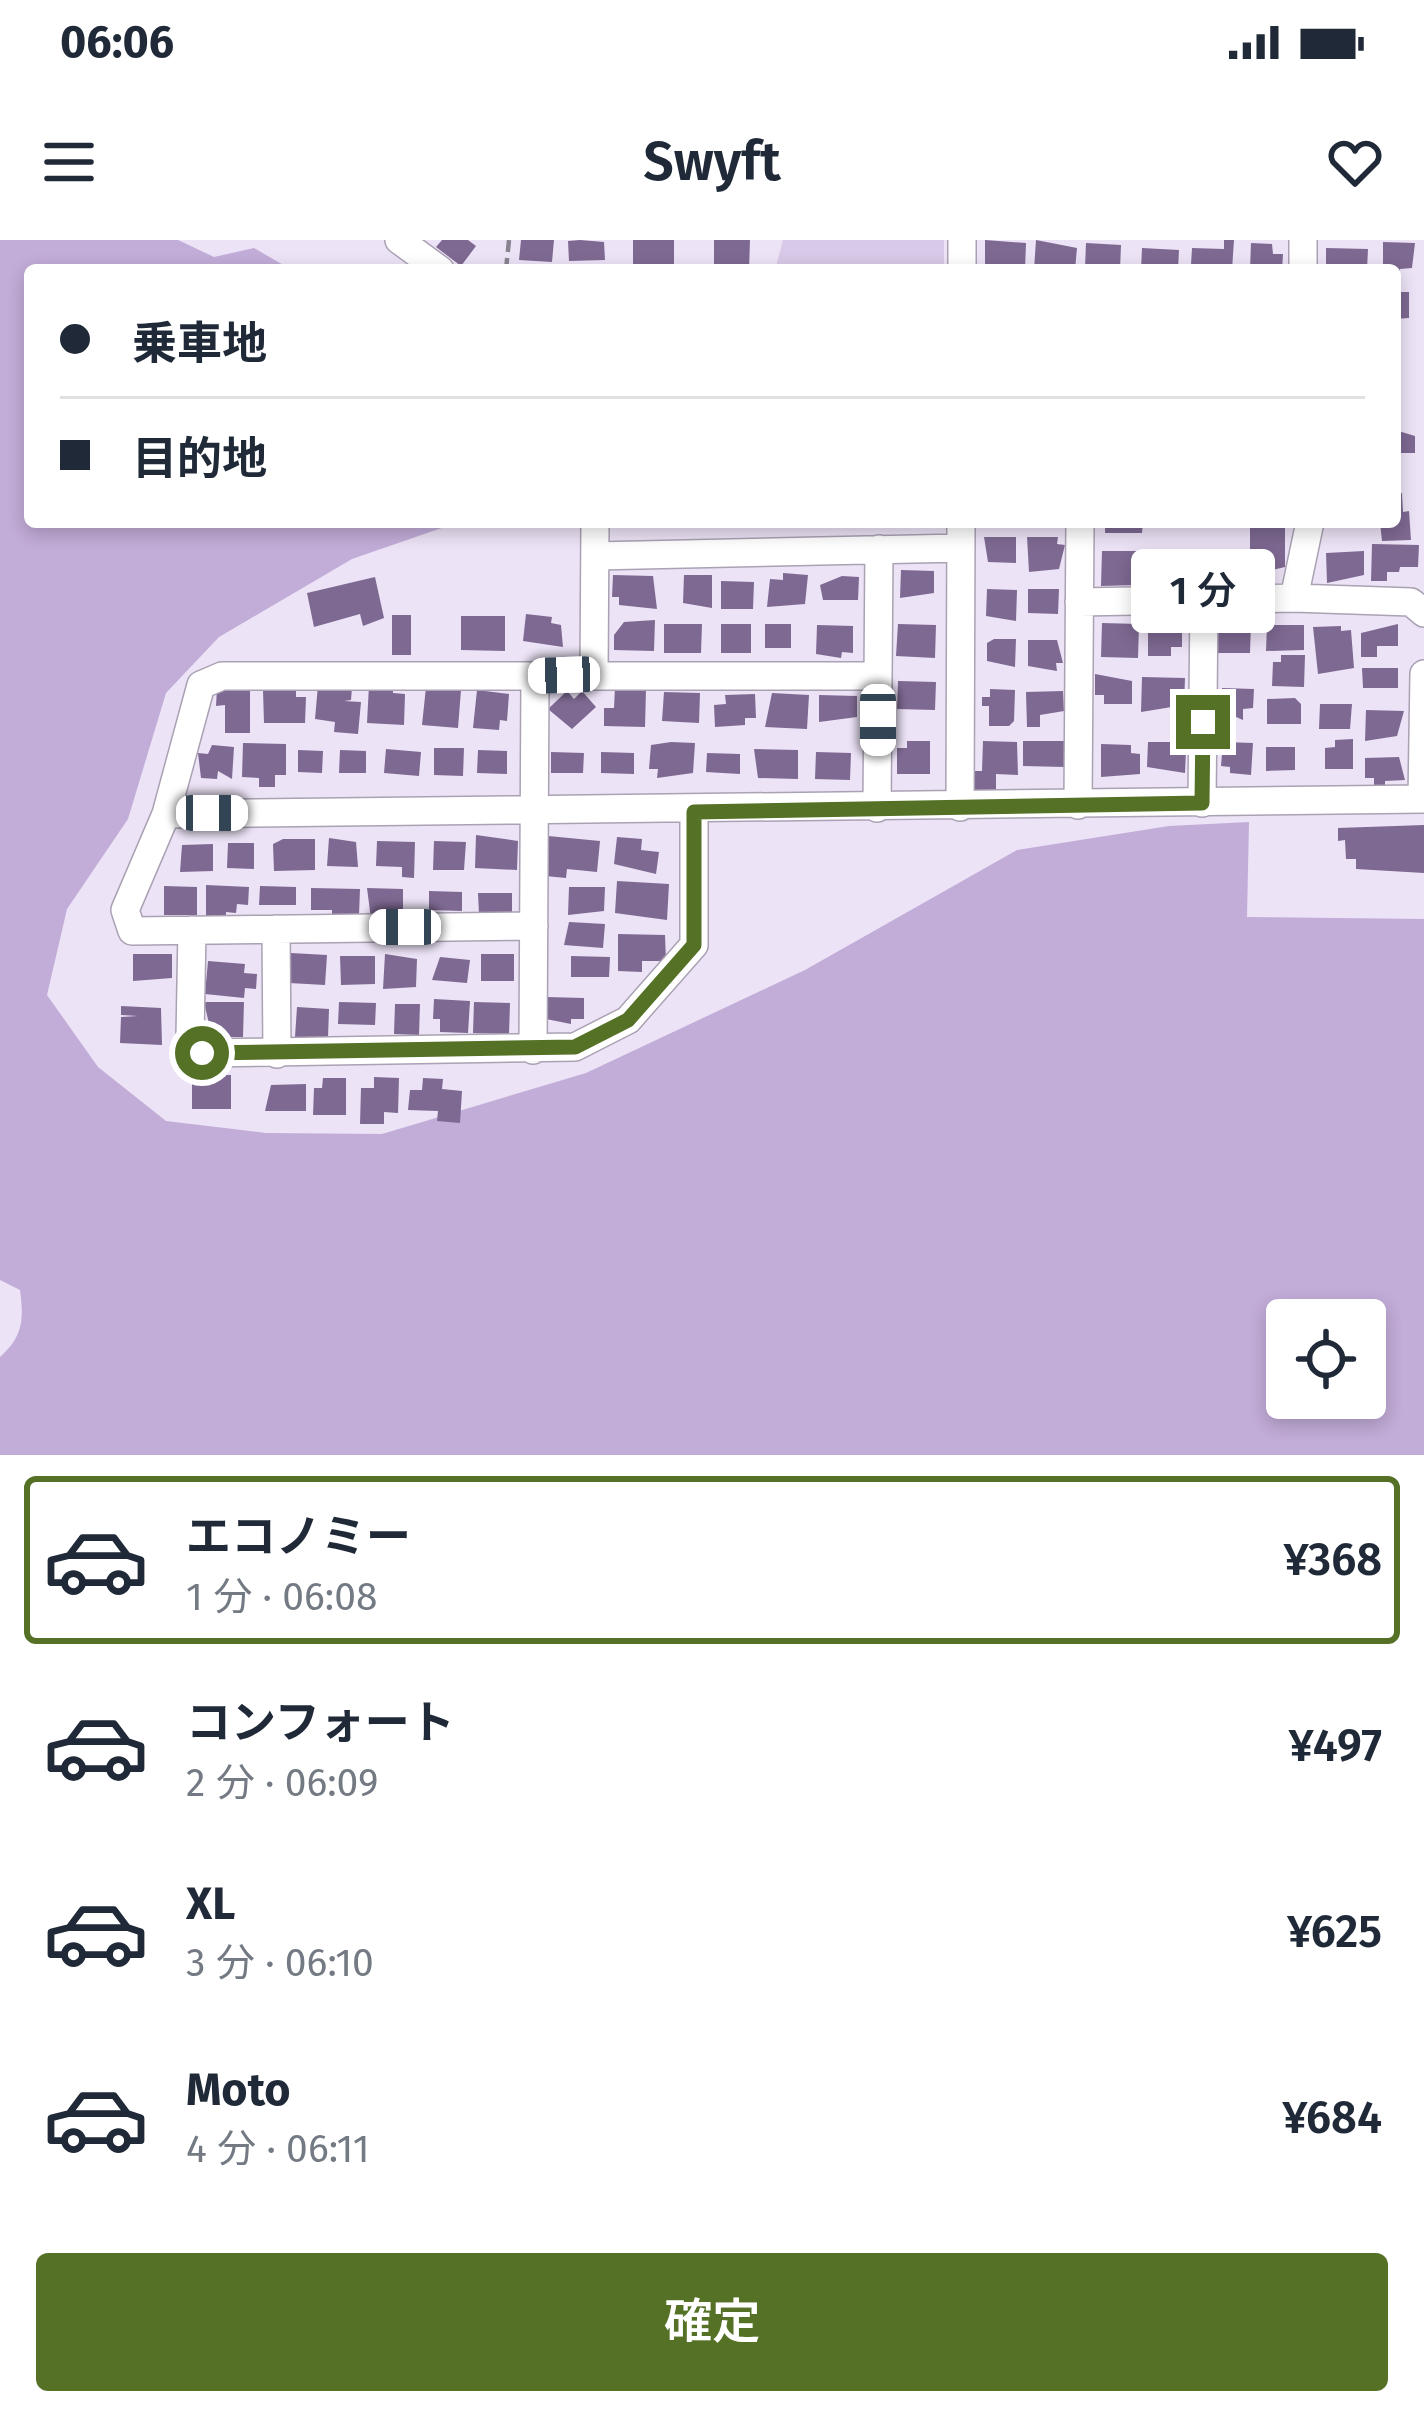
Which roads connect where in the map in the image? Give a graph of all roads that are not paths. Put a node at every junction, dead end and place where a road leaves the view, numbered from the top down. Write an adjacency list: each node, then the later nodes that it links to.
1 (399, 240): 2 (street)
2 (432, 264)
3 (595, 528): 10 (street)
4 (772, 528): 9 (street)
5 (1080, 528): 13 (street)
6 (1309, 528): 11 (street)
7 (961, 535): 8 (street); 22 (street)
8 (880, 550): 9 (street); 18 (street)
9 (772, 552): 10 (street)
10 (595, 556): 15 (street)
11 (1294, 598): 12 (street); 14 (street)
12 (1204, 601): 13 (street); 20 (street)
13 (1079, 602): 21 (street)
14 (1424, 613)
15 (594, 674): 17 (street); 18 (street)
16 (1424, 674): 19 (street)
17 (535, 676): 24 (street); 26 (street)
18 (878, 676): 23 (street)
19 (1423, 800): 20 (street)
20 (1202, 803): 21 (street)
21 (1078, 805): 22 (street)
22 (960, 807): 23 (street)
23 (877, 808): 25 (street)
24 (534, 812): 25 (street); 26 (street); 27 (street)
25 (694, 812): 30 (street)
26 (166, 814): 29 (street)
27 (534, 926): 28 (street); 30 (street)
28 (276, 929): 29 (street); 31 (street)
29 (192, 930): 31 (street)
30 (533, 1050): 31 (street)
31 (277, 1054)

